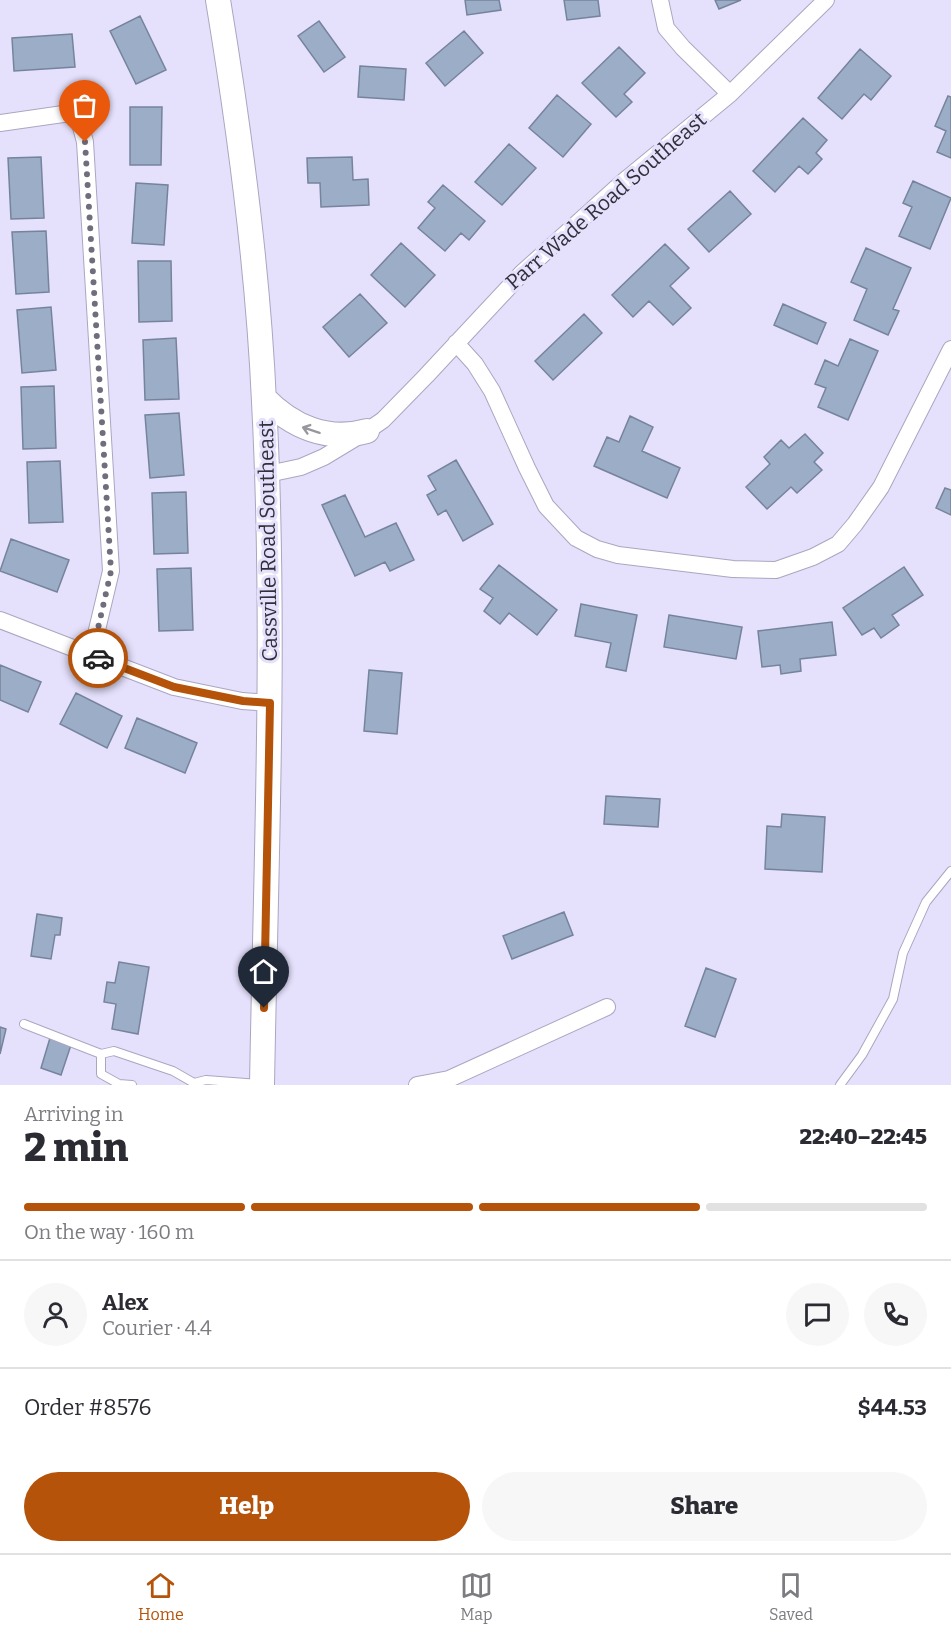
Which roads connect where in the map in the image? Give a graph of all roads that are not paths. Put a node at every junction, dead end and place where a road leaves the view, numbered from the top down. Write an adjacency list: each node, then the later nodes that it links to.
1 (218, 0): 8 (main road, Cassville Road Southeast)
2 (660, 0): 4 (street)
3 (826, 0): 4 (street, Parr Wade Road Southeast)
4 (730, 94): 6 (street, Parr Wade Road Southeast)
5 (0, 123): 12 (street)
6 (456, 344): 7 (street); 9 (street, Parr Wade Road Southeast)
7 (951, 349)
8 (264, 398): 9 (main road, one-way to 8); 10 (main road, Cassville Road Southeast)
9 (367, 431): 10 (street, Parr Wade Road Southeast)
10 (268, 474): 13 (main road, Cassville Road Southeast)
11 (0, 620): 12 (street)
12 (92, 655): 13 (street)
13 (270, 703): 19 (main road, Cassville Road Southeast)
14 (951, 871): 22 (lane)
15 (607, 1007): 21 (street)
16 (24, 1024): 17 (lane)
17 (101, 1054): 18 (lane); 20 (lane)
18 (193, 1084): 19 (lane)
19 (262, 1084)
20 (132, 1085)
21 (417, 1085)
22 (840, 1085)

